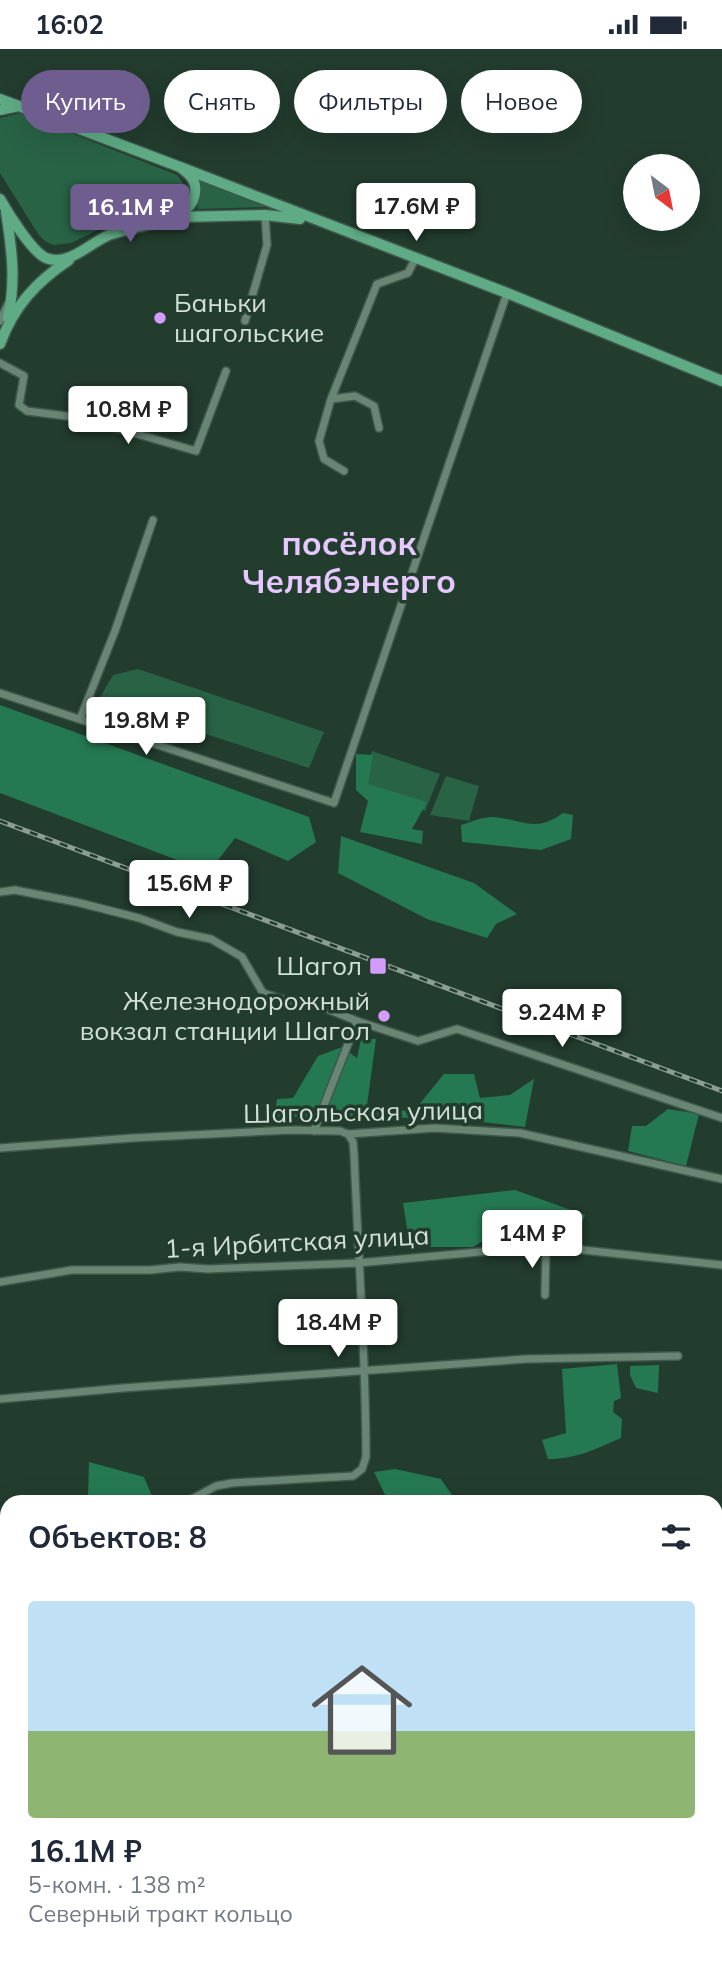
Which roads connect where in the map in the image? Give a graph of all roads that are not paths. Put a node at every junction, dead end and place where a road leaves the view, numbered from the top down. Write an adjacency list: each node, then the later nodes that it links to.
1 (0, 99): 2 (main road)
2 (19, 106): 3 (main road); 4 (main road)
3 (0, 110)
4 (180, 167): 7 (main road); 8 (main road)
5 (3, 204): 9 (main road); 13 (main road)
6 (265, 215): 7 (main road); 8 (main road); 12 (street)
7 (175, 217): 9 (main road)
8 (315, 220): 10 (main road)
9 (76, 255): 13 (main road)
10 (415, 259): 11 (main road); 18 (street)
11 (507, 293): 17 (main road); 23 (street)
12 (244, 321)
13 (3, 323): 14 (main road)
14 (0, 344)
15 (0, 363): 16 (street)
16 (226, 371)
17 (722, 381)
18 (331, 399): 19 (street); 20 (street)
19 (380, 428)
20 (344, 471)
21 (153, 520): 23 (street)
22 (0, 694): 23 (street)
23 (80, 719)
24 (0, 892): 25 (street)
25 (358, 1021): 26 (street); 27 (street)
26 (722, 1118)
27 (314, 1131): 28 (street, Шагольская улица); 29 (street, Шагольская улица)
28 (348, 1134): 30 (street, Шагольская улица); 32 (street)
29 (0, 1149)
30 (722, 1178)
31 (546, 1246): 32 (street, 1-я Ирбитская улица); 33 (street, 1-я Ирбитская улица); 35 (street)
32 (358, 1263): 34 (street, 1-я Ирбитская улица); 37 (street)
33 (722, 1265)
34 (0, 1282)
35 (545, 1295)
36 (678, 1356): 37 (street)
37 (366, 1371): 38 (street); 39 (street)
38 (0, 1399)
39 (199, 1495)

